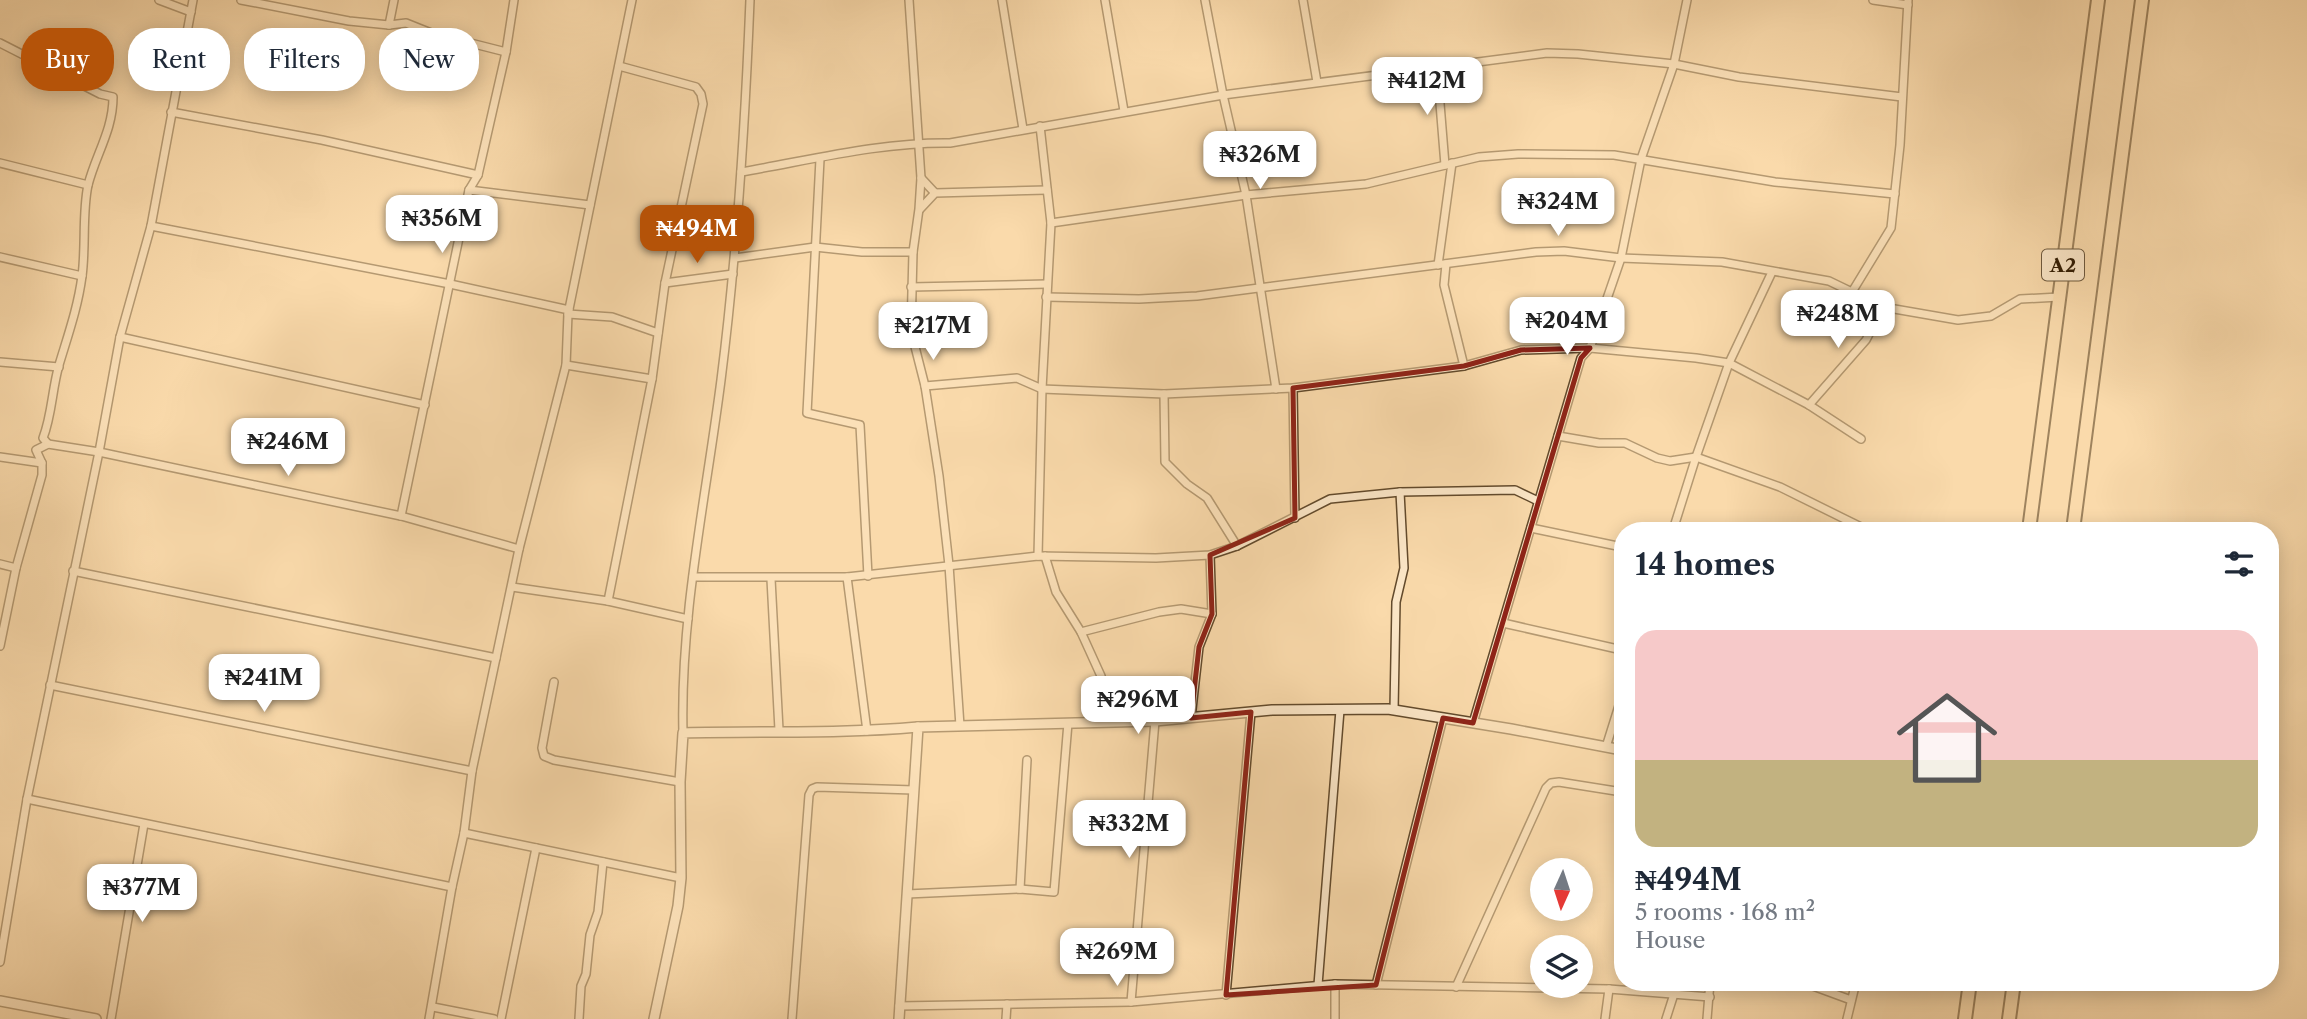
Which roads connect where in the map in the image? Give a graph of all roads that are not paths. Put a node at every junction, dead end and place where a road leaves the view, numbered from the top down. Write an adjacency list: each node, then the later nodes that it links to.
1 (159, 0): 21 (street)
2 (193, 0): 21 (street)
3 (241, 0): 20 (street)
4 (289, 0): 20 (street)
5 (394, 0): 22 (street)
6 (514, 0): 24 (street)
7 (632, 0): 26 (street)
8 (750, 0): 40 (street)
9 (909, 0): 35 (street)
10 (1002, 0): 34 (street)
11 (1105, 0): 31 (street)
12 (1205, 0): 29 (street)
13 (1303, 0): 28 (street)
14 (1687, 0): 25 (street)
15 (1873, 0): 19 (street)
16 (2098, 0): 69 (highway, A2)
17 (2135, 0): 18 (highway)
18 (2142, 0): 102 (highway, A2)
19 (1908, 2): 30 (street)
20 (287, 9): 22 (street)
21 (191, 12): 32 (street)
22 (390, 25): 24 (street)
23 (0, 43): 43 (street)
24 (506, 52): 41 (street)
25 (1674, 64): 27 (street); 30 (street); 37 (street)
26 (619, 66): 49 (street); 62 (street)
27 (1437, 66): 28 (street); 39 (street)
28 (1317, 82): 29 (street)
29 (1223, 95): 31 (street); 48 (street)
30 (1902, 97): 47 (street)
31 (1124, 111): 33 (street)
32 (171, 112): 41 (street); 52 (street)
33 (1040, 126): 34 (street); 45 (street)
34 (1023, 129): 35 (street)
35 (919, 143): 36 (street); 42 (street)
36 (820, 159): 40 (street); 53 (street)
37 (1641, 159): 39 (street); 47 (street); 57 (street)
38 (0, 163): 43 (street)
39 (1449, 164): 48 (street); 58 (street)
40 (741, 173): 56 (street)
41 (478, 175): 44 (street)
42 (921, 178): 46 (street); 50 (street)
43 (88, 185): 61 (street)
44 (469, 190): 49 (street); 63 (street)
45 (1047, 190): 46 (street); 51 (street)
46 (935, 193): 50 (street)
47 (1895, 194): 67 (street)
48 (1246, 195): 51 (street); 65 (street)
49 (590, 205): 71 (street)
50 (919, 209): 54 (street)
51 (1051, 223): 64 (street)
52 (151, 226): 63 (street); 73 (street)
53 (815, 247): 54 (street); 56 (street); 113 (street)
54 (912, 252): 66 (street)
55 (0, 257): 61 (street)
56 (735, 258): 60 (street)
57 (1621, 258): 58 (street); 59 (street); 74 (street)
58 (1442, 265): 65 (street); 78 (street)
59 (1772, 272): 67 (street); 76 (street)
60 (733, 274): 62 (street); 114 (street)
61 (82, 276): 79 (street)
62 (665, 283): 72 (street)
63 (450, 284): 71 (street); 86 (street)
64 (1047, 284): 66 (street); 68 (street)
65 (1262, 286): 68 (street); 84 (street)
66 (911, 288): 81 (street)
67 (1852, 292): 70 (street)
68 (1046, 297): 83 (street)
69 (2059, 298): 70 (street); 101 (highway, A2)
70 (1883, 306): 87 (street)
71 (569, 312): 72 (street); 77 (street)
72 (658, 333): 80 (street)
73 (120, 337): 86 (street); 91 (street)
74 (1590, 348): 76 (street); 78 (street); 88 (street)
75 (0, 362): 79 (street)
76 (1729, 363): 87 (street); 93 (street)
77 (566, 365): 80 (street); 106 (street)
78 (1464, 366): 82 (street)
79 (59, 367): 90 (street)
80 (652, 379): 118 (street)
81 (925, 386): 83 (street); 110 (street)
82 (1293, 388): 84 (street); 98 (street)
83 (1042, 389): 85 (street); 108 (street)
84 (1276, 389): 85 (street)
85 (1164, 394): 105 (street)
86 (425, 405): 97 (street)
87 (1809, 405): 89 (street)
88 (1558, 436): 93 (street); 96 (street)
89 (1861, 439)
90 (48, 444): 91 (street); 94 (street)
91 (99, 452): 97 (street); 112 (street)
92 (0, 457): 94 (street)
93 (1696, 457): 99 (street); 100 (street)
94 (42, 463): 111 (street)
95 (1400, 492): 96 (street); 98 (street); 129 (street)
96 (1538, 501): 103 (street)
97 (401, 516): 106 (street)
98 (1295, 518): 105 (street)
99 (1675, 522)
100 (1851, 522)
101 (2030, 522)
102 (2074, 522)
103 (1531, 528): 104 (street); 121 (street)
104 (1614, 545)
105 (1237, 546): 107 (street)
106 (519, 549): 117 (street)
107 (1210, 555): 108 (street); 119 (street)
108 (1041, 556): 110 (street); 122 (street)
109 (0, 564): 111 (street)
110 (949, 565): 113 (street); 138 (street)
111 (16, 568): 123 (street)
112 (73, 571): 125 (street); 127 (street)
113 (868, 576): 115 (street)
114 (693, 577): 116 (street); 120 (street)
115 (847, 577): 116 (street); 141 (street)
116 (771, 579): 140 (street)
117 (512, 587): 118 (street); 125 (street)
118 (608, 601): 120 (street)
119 (1212, 614): 122 (street); 131 (street)
120 (688, 619): 142 (street)
121 (1503, 624): 124 (street); 137 (street)
122 (1081, 632): 133 (street)
123 (0, 646)
124 (1614, 648)
125 (496, 658): 146 (street)
126 (554, 682): 147 (street)
127 (50, 685): 146 (street); 150 (street)
128 (1340, 710): 129 (street); 130 (street); 161 (street)
129 (1394, 710): 132 (street)
130 (1251, 712): 131 (street); 173 (street)
131 (1191, 718): 134 (street)
132 (1443, 718): 137 (street); 162 (street)
133 (1111, 721): 134 (street); 136 (street)
134 (1155, 721): 177 (street)
135 (1614, 722): 143 (street)
136 (1068, 723): 138 (street); 157 (street)
137 (1473, 723): 143 (street)
138 (960, 726): 139 (street)
139 (918, 727): 141 (street); 148 (street)
140 (779, 730): 141 (street); 142 (street)
141 (867, 732)
142 (684, 733): 147 (street)
143 (1606, 747): 144 (street)
144 (1614, 748)
145 (1027, 760): 157 (street)
146 (472, 771): 152 (street)
147 (680, 782): 155 (street)
148 (914, 790): 158 (street); 188 (street)
149 (1614, 791): 163 (street)
150 (27, 799): 151 (street); 159 (street)
151 (145, 824): 156 (street); 182 (street)
152 (464, 833): 153 (street); 156 (street)
153 (536, 848): 154 (street); 185 (street)
154 (603, 862): 155 (street); 186 (street)
155 (681, 878): 187 (street)
156 (452, 887): 180 (street)
157 (1020, 889): 158 (street)
158 (907, 894): 179 (street)
159 (0, 962)
160 (1335, 984): 161 (street); 162 (street); 191 (street)
161 (1318, 985): 173 (street)
162 (1376, 985): 163 (street)
163 (1455, 987): 164 (street)
164 (1609, 989): 165 (street); 192 (street)
165 (1614, 989)
166 (1635, 991): 172 (street)
167 (1710, 991): 174 (street)
168 (1826, 991): 175 (street)
169 (1854, 991): 175 (street)
170 (1969, 991): 196 (highway)
171 (2013, 991): 197 (highway)
172 (1674, 994): 174 (street); 193 (street)
173 (1226, 995): 177 (street)
174 (1710, 997): 194 (street)
175 (1851, 1000): 195 (street)
176 (0, 1001): 181 (street)
177 (1131, 1002): 178 (street)
178 (1007, 1003): 179 (street); 190 (street)
179 (899, 1006): 189 (street)
180 (433, 1007): 183 (street); 184 (street)
181 (96, 1019)
182 (111, 1019)
183 (429, 1019)
184 (494, 1019)
185 (501, 1019)
186 (579, 1019)
187 (654, 1019)
188 (792, 1019)
189 (898, 1019)
190 (1006, 1019)
191 (1335, 1019)
192 (1605, 1019)
193 (1665, 1019)
194 (1707, 1019)
195 (1847, 1019)
196 (1965, 1019)
197 (2009, 1019)

